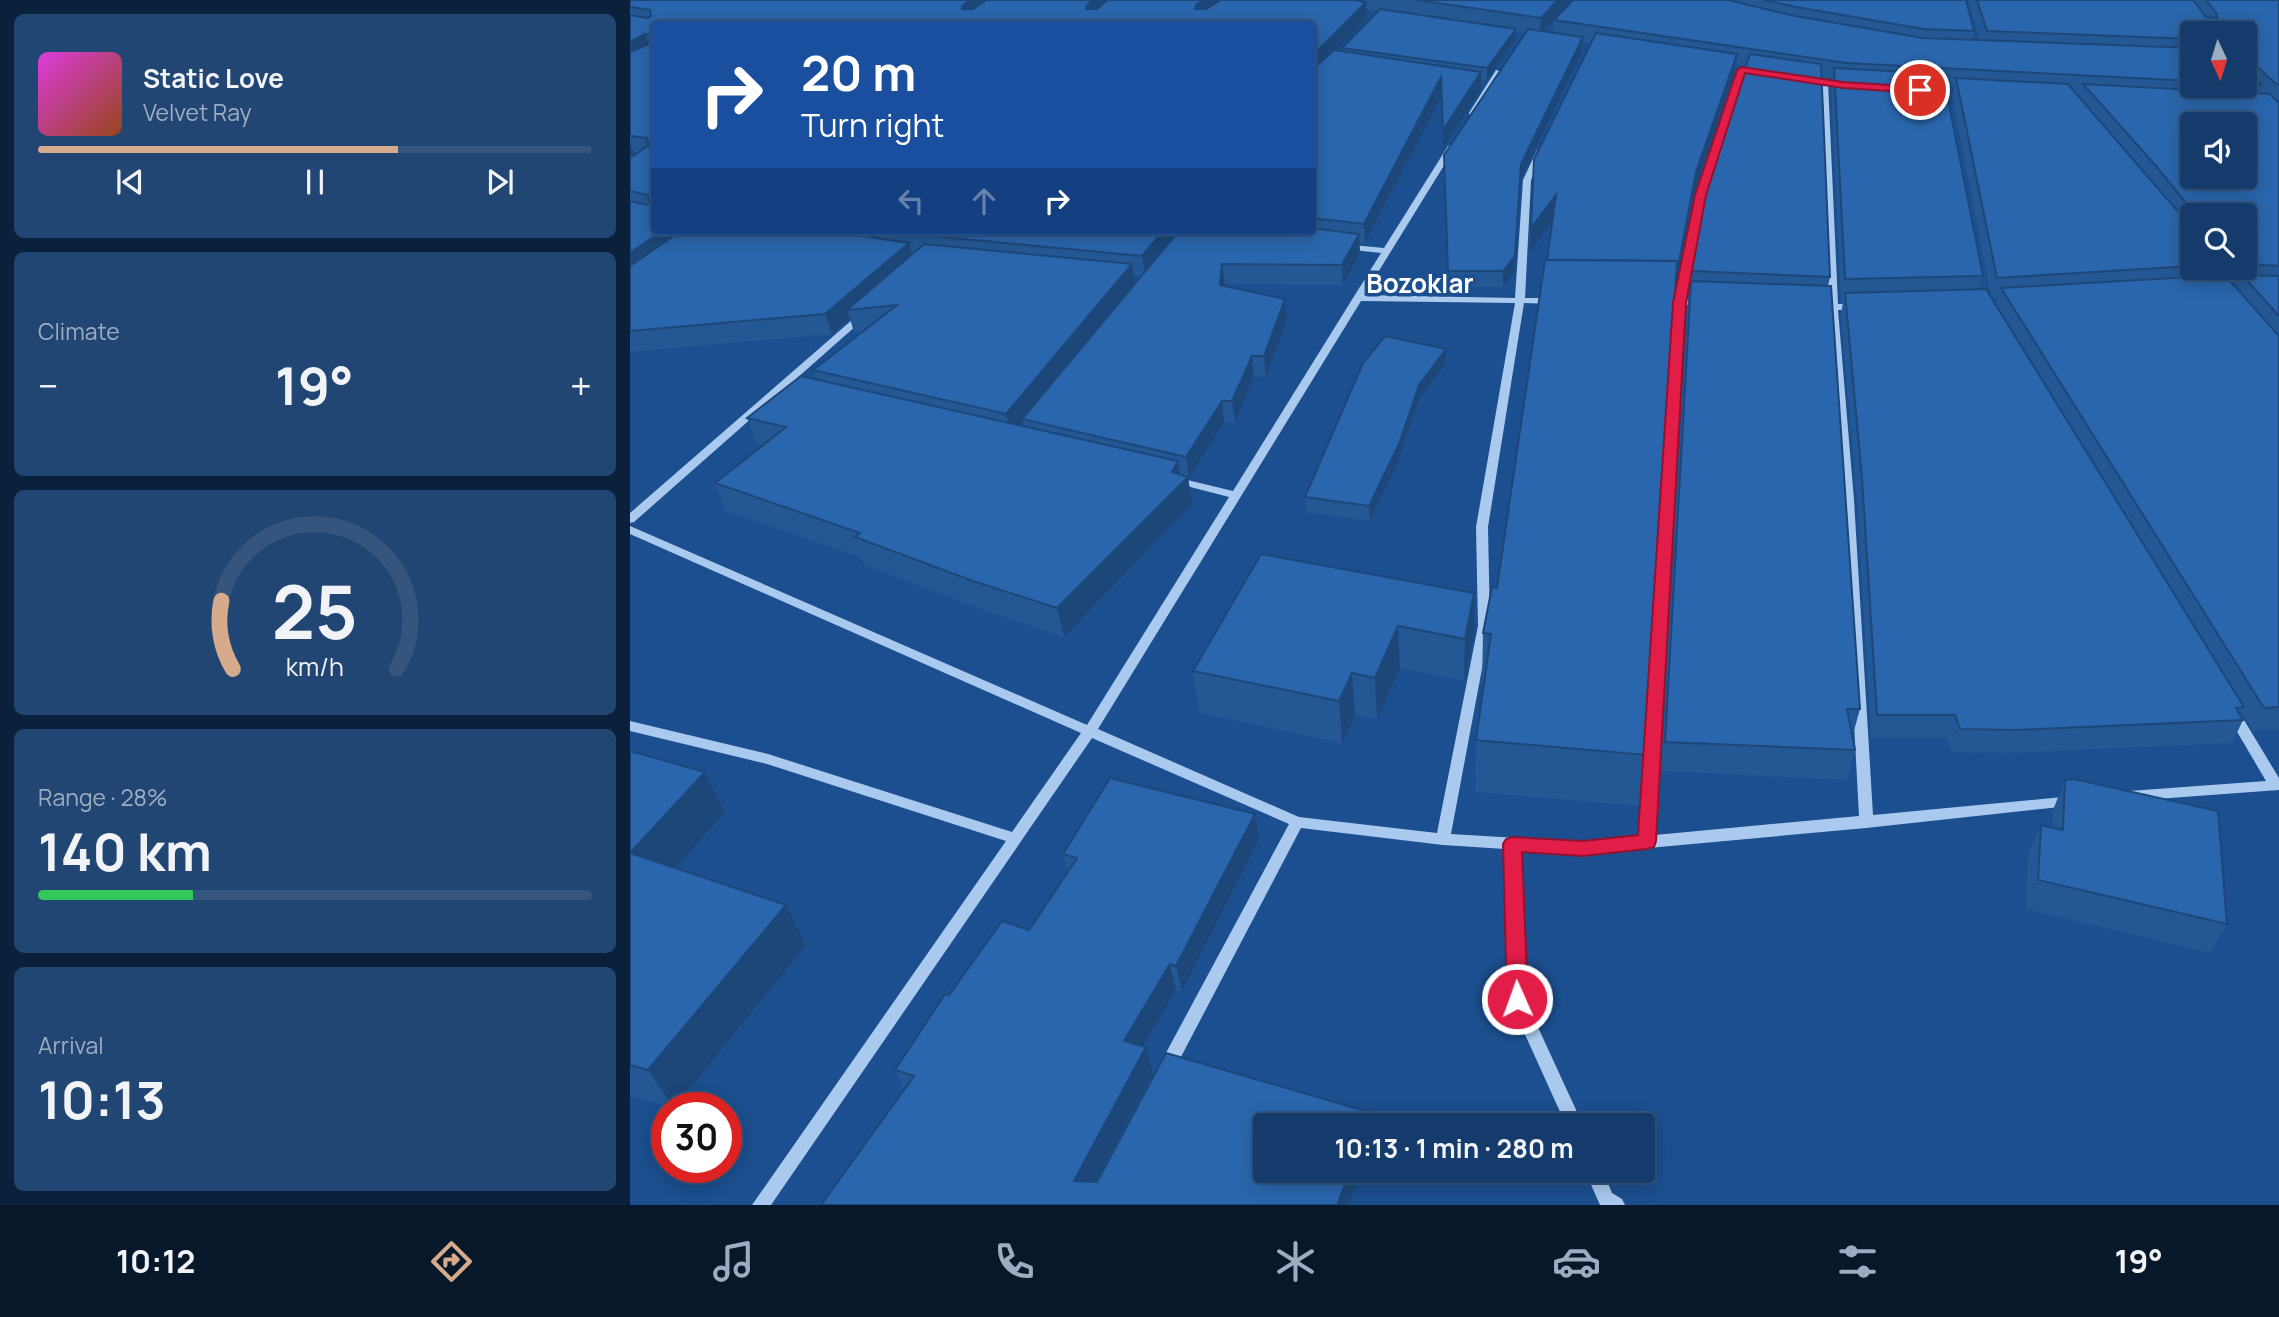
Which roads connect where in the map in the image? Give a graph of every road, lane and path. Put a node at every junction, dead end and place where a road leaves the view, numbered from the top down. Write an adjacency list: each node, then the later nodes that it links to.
1 (1510, 57): 8 (street)
2 (1728, 68): 3 (street)
3 (1742, 70): 4 (street); 14 (street)
4 (1755, 72)
5 (1810, 80): 18 (street)
6 (1544, 144): 10 (street)
7 (1334, 245): 8 (street)
8 (1386, 251): 9 (street)
9 (1358, 298): 10 (street); 22 (street)
10 (1520, 301): 11 (street); 34 (street)
11 (1560, 301)
12 (1653, 302): 14 (street)
13 (877, 303): 19 (street)
14 (1680, 303): 15 (street); 35 (street)
15 (1721, 304)
16 (1805, 307): 18 (street)
17 (1875, 307): 18 (street)
18 (1833, 308): 32 (street)
19 (777, 389): 20 (street); 23 (street)
20 (790, 392)
21 (1159, 477): 22 (street)
22 (1236, 495): 27 (street)
23 (630, 519)
24 (630, 530): 27 (street)
25 (2226, 703): 28 (street)
26 (630, 726): 33 (street)
27 (1090, 732): 31 (street); 33 (street)
28 (2277, 785): 29 (street)
29 (2117, 797)
30 (2091, 799): 32 (street)
31 (1297, 822): 34 (street); 37 (street)
32 (1866, 822): 35 (street)
33 (1014, 838): 40 (street)
34 (1443, 839): 36 (street)
35 (1647, 841): 36 (street)
36 (1512, 844): 38 (street)
37 (1159, 1082)
38 (1569, 1113)
39 (1599, 1183): 41 (street)
40 (761, 1205)
41 (1616, 1205)

